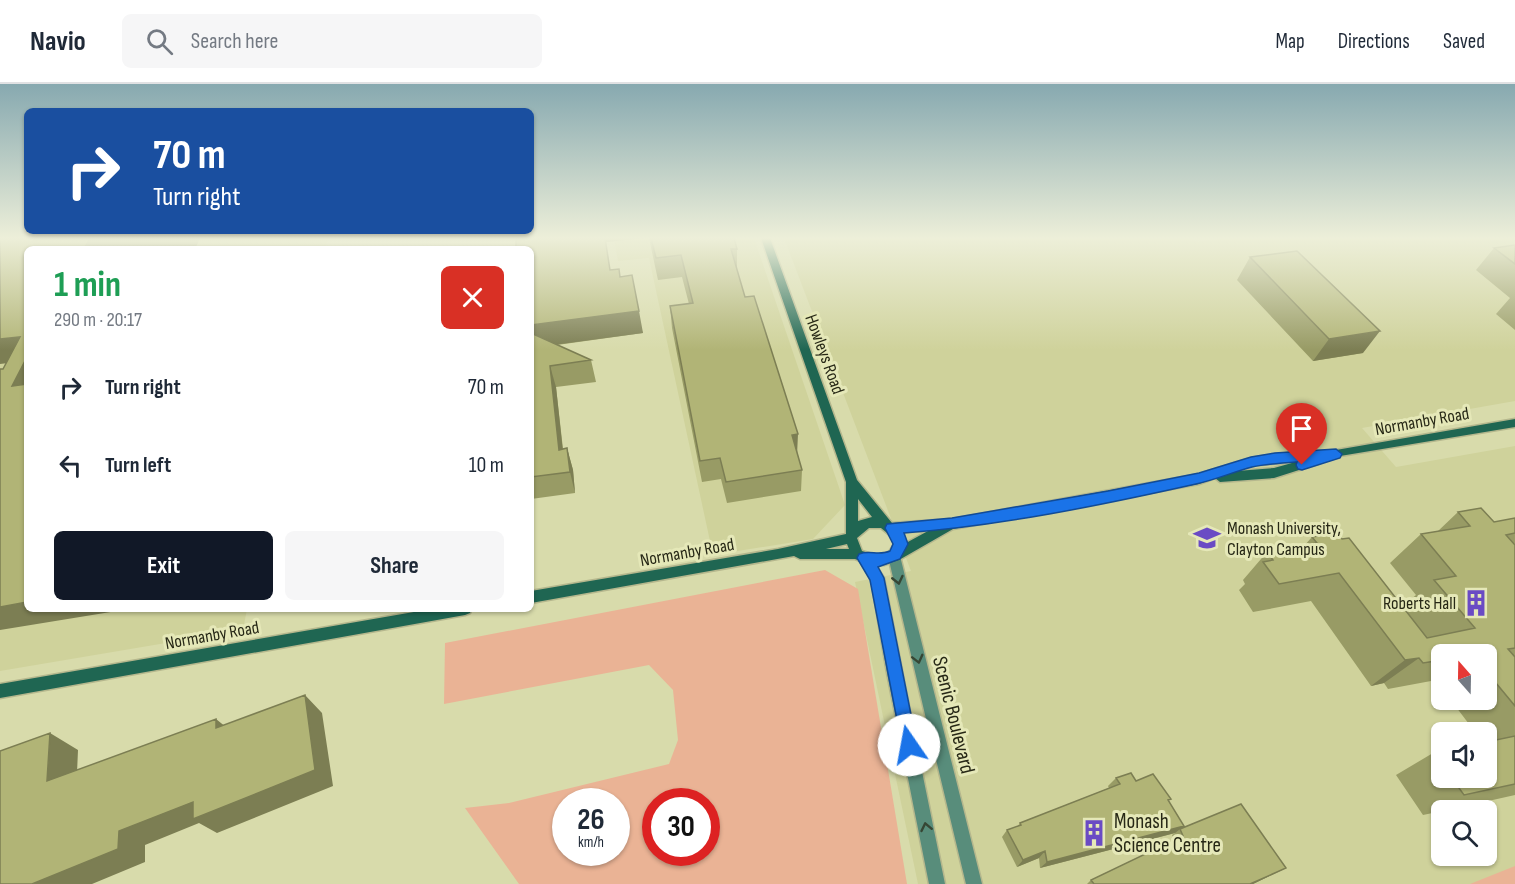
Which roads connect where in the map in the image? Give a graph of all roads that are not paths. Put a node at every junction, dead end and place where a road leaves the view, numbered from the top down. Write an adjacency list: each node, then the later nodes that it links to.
1 (778, 275): 3 (street, Howleys Road)
2 (1515, 423): 4 (street, Normanby Road)
3 (852, 482): 5 (street, Howleys Road); 6 (street, Howleys Road)
4 (952, 524): 5 (street, Normanby Road); 9 (street, Normanby Road)
5 (888, 526): 6 (street); 9 (street)
6 (852, 536): 7 (street, Normanby Road); 8 (street)
7 (778, 554): 8 (street, Normanby Road); 10 (street, Normanby Road)
8 (861, 556): 9 (street); 14 (street)
9 (895, 556): 13 (street, Scenic Boulevard, one-way to 13)
10 (534, 596)
11 (448, 612): 12 (street, Normanby Road)
12 (0, 691)
13 (939, 742): 14 (street); 16 (street, Scenic Boulevard)
14 (909, 745): 15 (street, one-way to 14)
15 (937, 884)
16 (974, 884)

